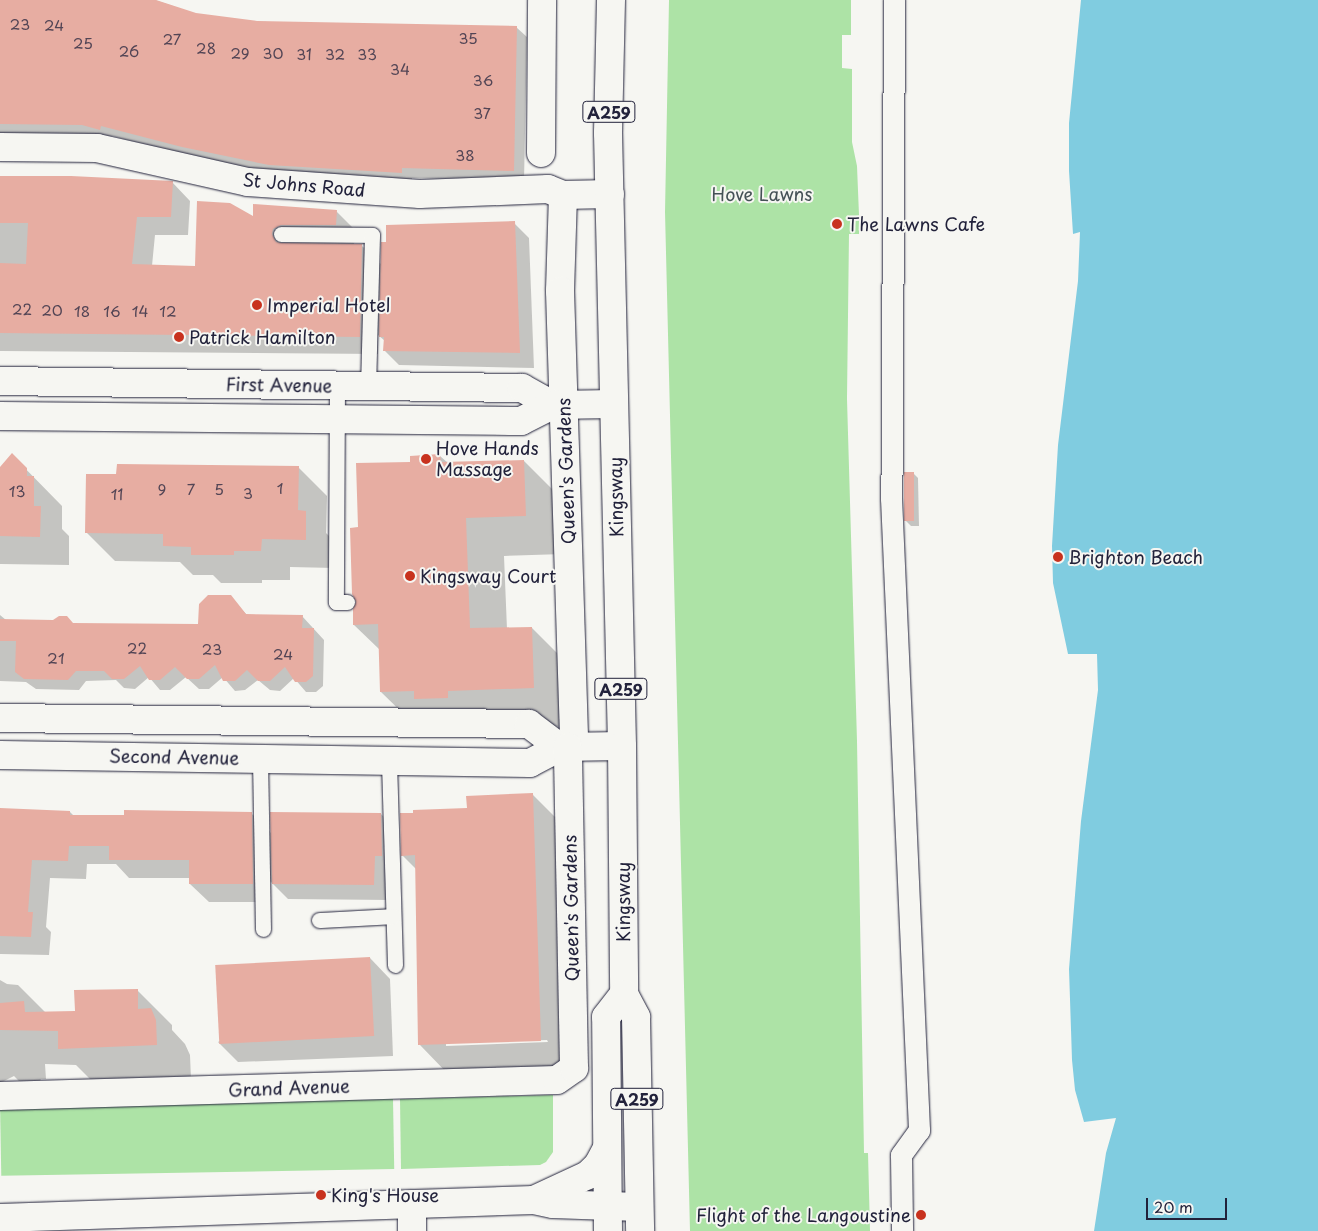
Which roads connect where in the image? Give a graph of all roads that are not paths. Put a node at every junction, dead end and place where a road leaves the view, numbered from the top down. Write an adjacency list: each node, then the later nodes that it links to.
1 (542, 0): 5 (street)
2 (611, 0): 6 (street, Kingsway / A259)
3 (894, 0): 40 (street)
4 (0, 147): 7 (street, St Johns Road)
5 (541, 153)
6 (610, 194): 7 (street, St Johns Road); 12 (street, Kingsway / A259)
7 (563, 195): 13 (street, Queen's Gardens)
8 (281, 234): 11 (lane)
9 (0, 381): 10 (street, First Avenue)
10 (337, 386): 11 (street, First Avenue); 15 (lane)
11 (368, 386): 13 (street, First Avenue)
12 (614, 404): 13 (street, First Avenue); 19 (street, Kingsway / A259)
13 (558, 405): 15 (street, First Avenue); 20 (street, Queen's Gardens)
14 (0, 416): 15 (street, First Avenue)
15 (337, 420): 16 (lane)
16 (347, 602)
17 (0, 718): 18 (street, Second Avenue)
18 (348, 723): 20 (street, Second Avenue); 23 (street)
19 (622, 746): 20 (street, Second Avenue); 29 (street, Kingsway / A259)
20 (567, 747): 24 (street, Second Avenue); 30 (street, Queen's Gardens)
21 (0, 755): 22 (street, Second Avenue)
22 (260, 758): 23 (street, Second Avenue); 27 (lane)
23 (348, 762): 24 (street, Second Avenue)
24 (389, 762): 25 (lane)
25 (392, 916): 26 (lane); 28 (lane)
26 (319, 920)
27 (263, 929)
28 (395, 965)
29 (624, 994): 32 (street, A259); 37 (street, Kingsway / A259)
30 (574, 1068): 31 (street, Grand Avenue)
31 (0, 1096)
32 (606, 1150): 33 (street); 35 (street, A259)
33 (534, 1200): 34 (street); 35 (street)
34 (412, 1204): 36 (street); 38 (street)
35 (607, 1204): 37 (street); 39 (street, A259)
36 (0, 1218)
37 (639, 1219)
38 (412, 1231)
39 (608, 1231)
40 (902, 1231)

